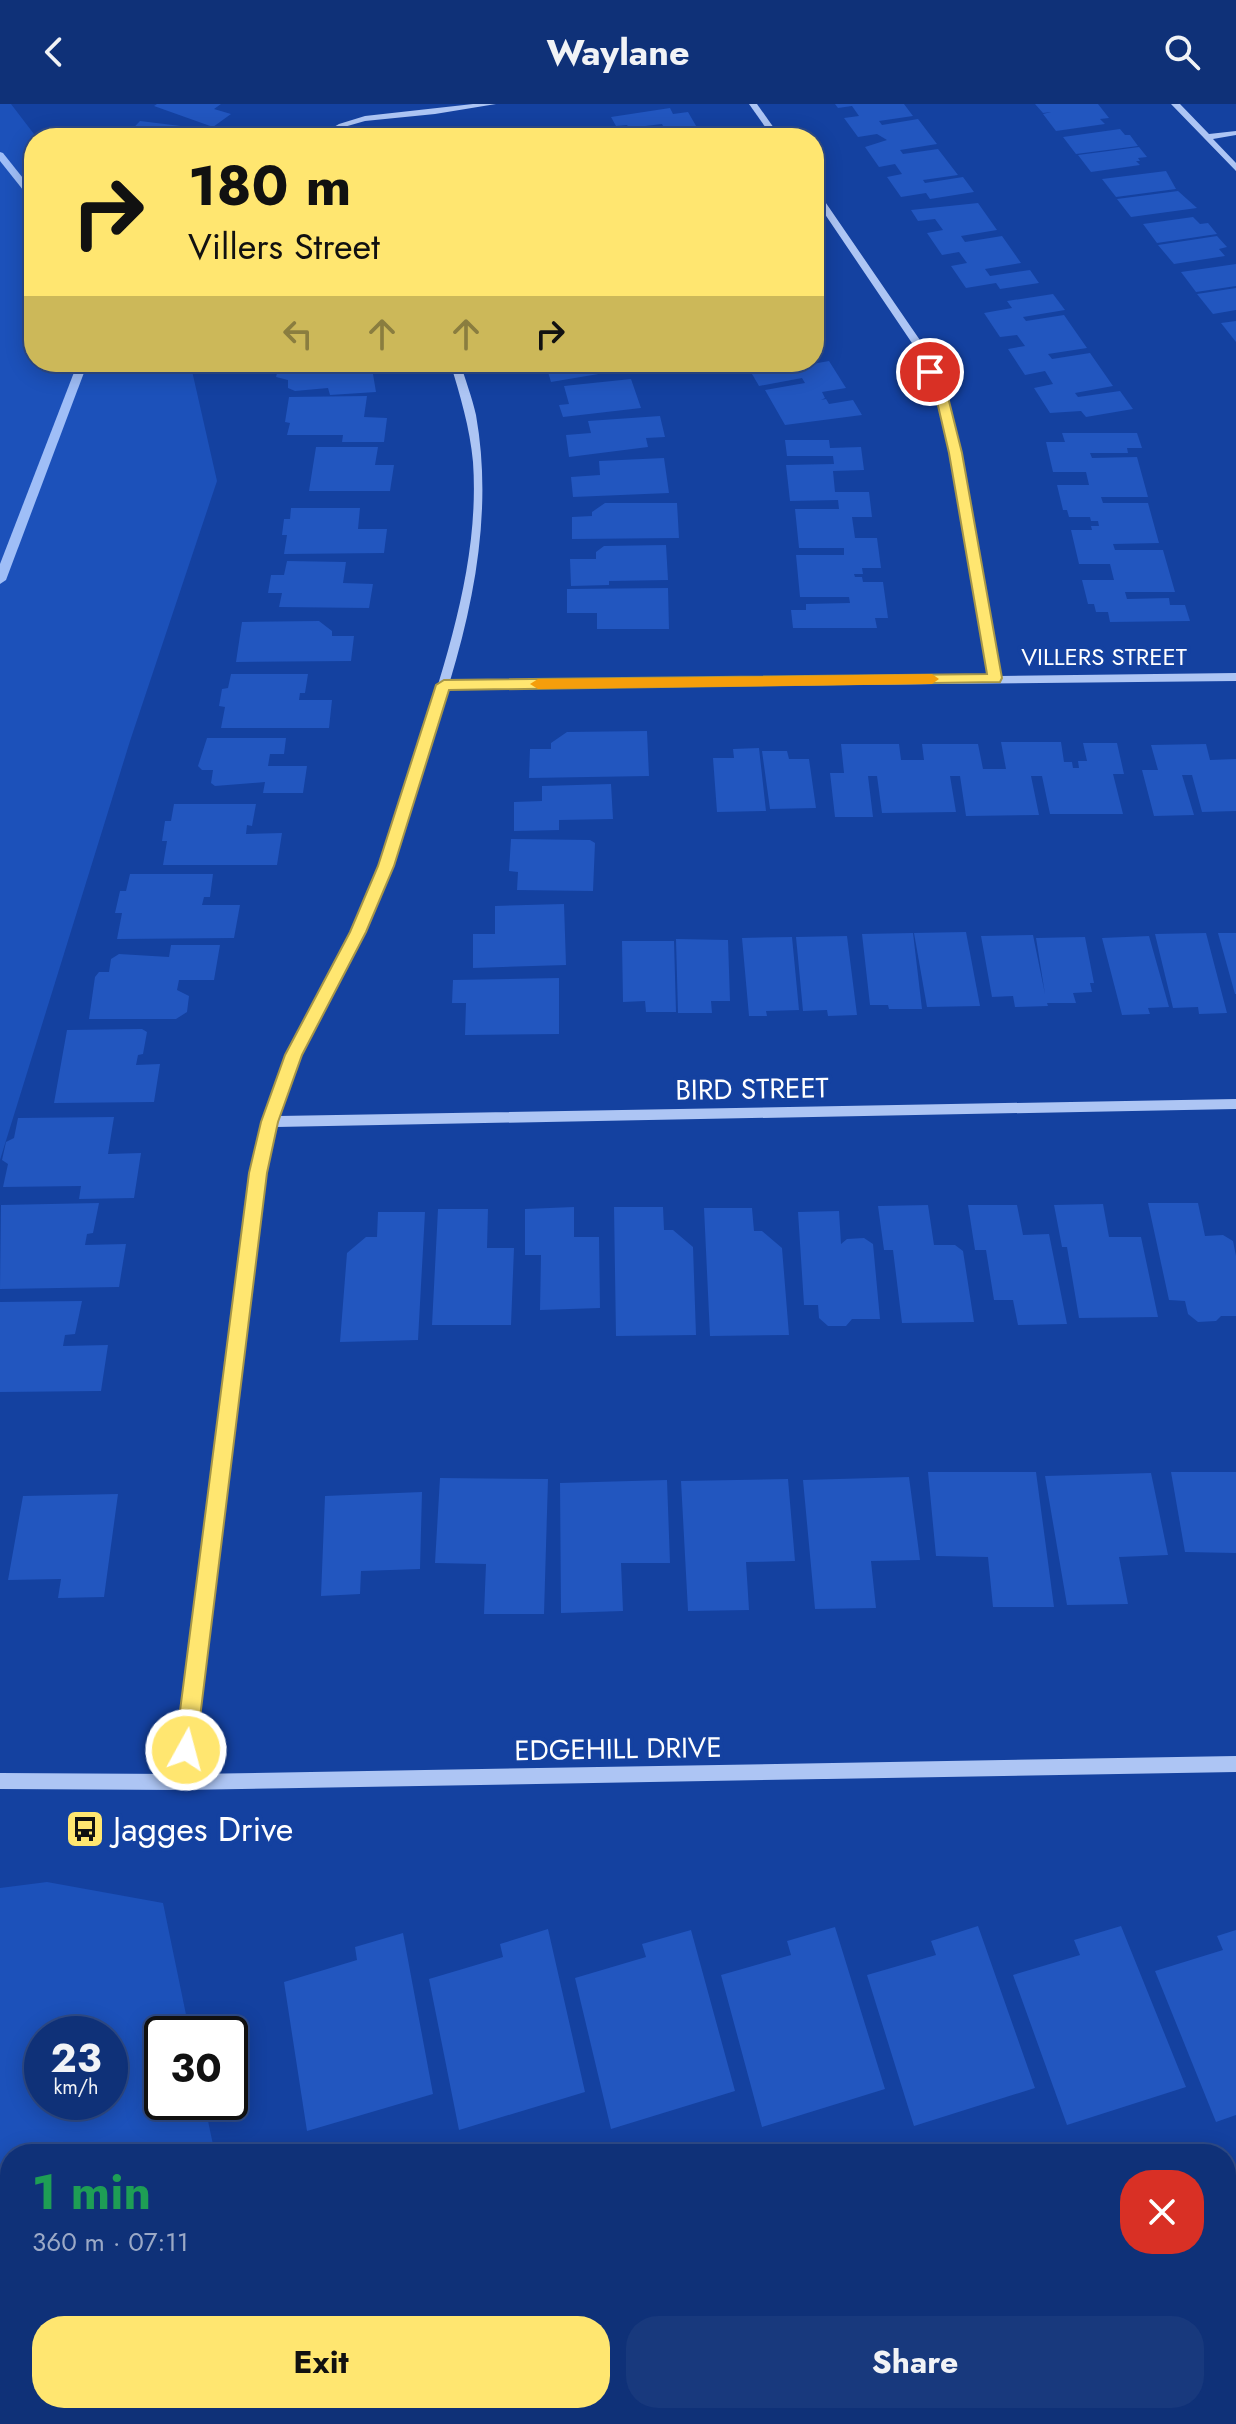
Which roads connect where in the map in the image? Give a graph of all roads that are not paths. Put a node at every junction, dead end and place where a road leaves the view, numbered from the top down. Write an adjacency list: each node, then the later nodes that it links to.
1 (492, 104): 4 (street)
2 (753, 104): 5 (street)
3 (1175, 104): 7 (street)
4 (336, 128)
5 (770, 128)
6 (1236, 133): 7 (street)
7 (1208, 137): 8 (street)
8 (1236, 168)
9 (824, 207): 12 (street)
10 (459, 372): 13 (street)
11 (1236, 677): 12 (street, VILLERS STREET)
12 (995, 678): 13 (street, VILLERS STREET)
13 (444, 685): 15 (street)
14 (1236, 1104): 15 (street, BIRD STREET)
15 (269, 1122): 18 (street)
16 (1236, 1764): 18 (street, EDGEHILL DRIVE)
17 (0, 1781): 18 (street, EDGEHILL DRIVE)
18 (182, 1782)

